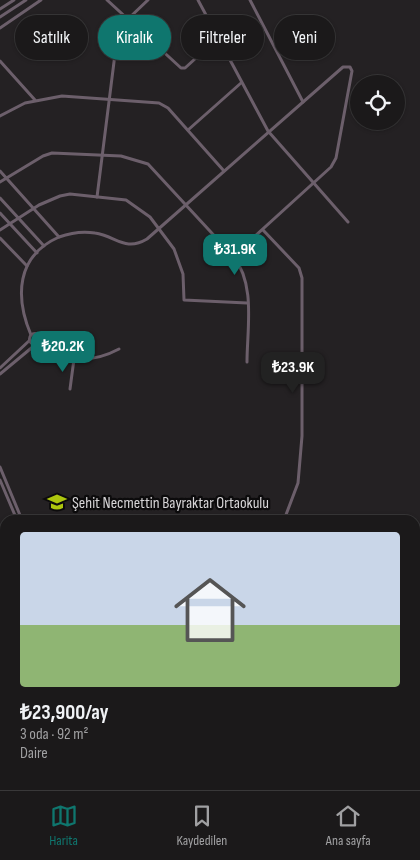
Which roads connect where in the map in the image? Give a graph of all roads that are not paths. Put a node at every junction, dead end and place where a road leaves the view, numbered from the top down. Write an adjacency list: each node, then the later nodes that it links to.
1 (14, 0): 8 (street)
2 (26, 0): 12 (street)
3 (41, 0): 13 (street)
4 (107, 0): 9 (street)
5 (148, 0): 10 (street)
6 (198, 0): 11 (street)
7 (250, 0): 22 (street)
8 (0, 9)
9 (124, 15)
10 (132, 15)
11 (206, 15)
12 (0, 17)
13 (0, 28)
14 (171, 59): 16 (street)
15 (114, 60): 20 (street)
16 (194, 60)
17 (229, 60): 19 (street)
18 (0, 61): 21 (street)
19 (241, 83): 24 (street); 25 (street)
20 (109, 99): 21 (street); 24 (street); 26 (street)
21 (36, 100): 23 (street)
22 (303, 102): 25 (street); 31 (street)
23 (0, 116)
24 (188, 130): 27 (street)
25 (268, 131): 27 (street); 31 (street)
26 (102, 155): 29 (street); 32 (street); 34 (street)
27 (224, 170): 34 (street)
28 (0, 172): 29 (street)
29 (6, 178): 30 (street); 35 (street)
30 (0, 182)
31 (314, 184): 38 (street); 42 (street)
32 (97, 197): 35 (street); 40 (street)
33 (0, 198): 37 (street)
34 (186, 205): 40 (street); 47 (street)
35 (33, 208): 37 (street); 43 (street)
36 (0, 213): 39 (street)
37 (18, 218): 39 (street); 45 (street)
38 (348, 222)
39 (10, 223): 41 (street); 46 (street)
40 (159, 228): 43 (street); 49 (street)
41 (0, 230)
42 (263, 230): 47 (street); 63 (street)
43 (59, 237): 45 (street)
44 (0, 238): 48 (street)
45 (44, 246): 46 (street)
46 (36, 253): 48 (street)
47 (233, 256): 49 (street)
48 (27, 266): 50 (street)
49 (247, 303): 55 (street)
50 (31, 335): 51 (street); 52 (street)
51 (30, 340): 52 (street); 56 (street)
52 (37, 344): 54 (street); 57 (street)
53 (119, 349): 54 (street)
54 (74, 359): 58 (street)
55 (247, 362)
56 (0, 368)
57 (0, 374)
58 (70, 389)
59 (0, 468): 62 (street)
60 (0, 480): 61 (street)
61 (14, 515)
62 (20, 515)
63 (286, 515)

